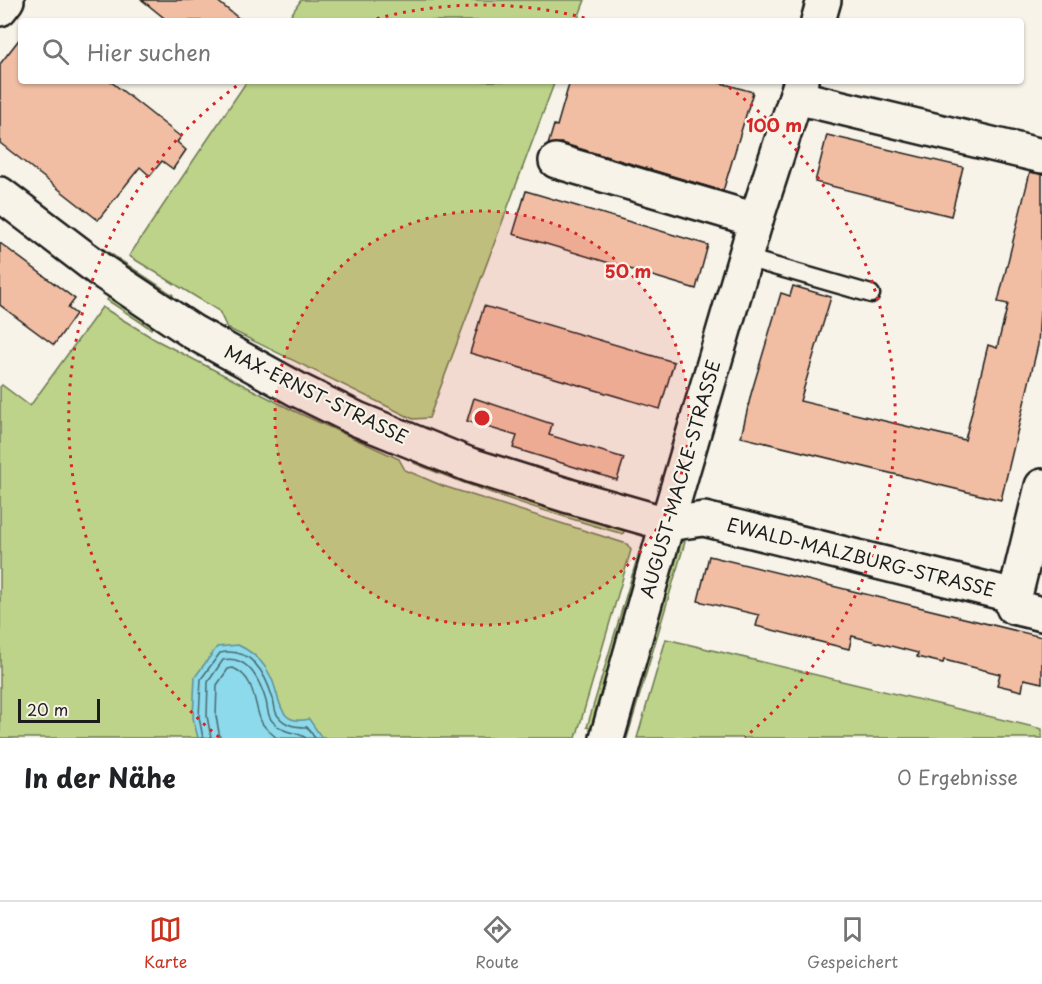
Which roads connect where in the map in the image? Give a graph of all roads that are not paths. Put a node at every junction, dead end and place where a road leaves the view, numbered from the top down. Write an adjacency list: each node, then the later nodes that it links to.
1 (7, 0): 3 (street)
2 (824, 0): 4 (street)
3 (0, 9)
4 (819, 18)
5 (799, 89): 6 (street); 9 (street, AUGUST-MACKE-STRASSE)
6 (1042, 156)
7 (556, 161): 9 (street)
8 (0, 194): 13 (street, MAX-ERNST-STRASSE)
9 (756, 220): 10 (street, AUGUST-MACKE-STRASSE)
10 (746, 258): 11 (lane); 13 (street, AUGUST-MACKE-STRASSE)
11 (871, 294)
12 (1042, 486): 14 (street)
13 (667, 524): 14 (street, EWALD-MALZBURG-STRASSE); 16 (street, AUGUST-MACKE-STRASSE)
14 (1015, 596): 15 (street, EWALD-MALZBURG-STRASSE)
15 (1042, 614)
16 (607, 738)

